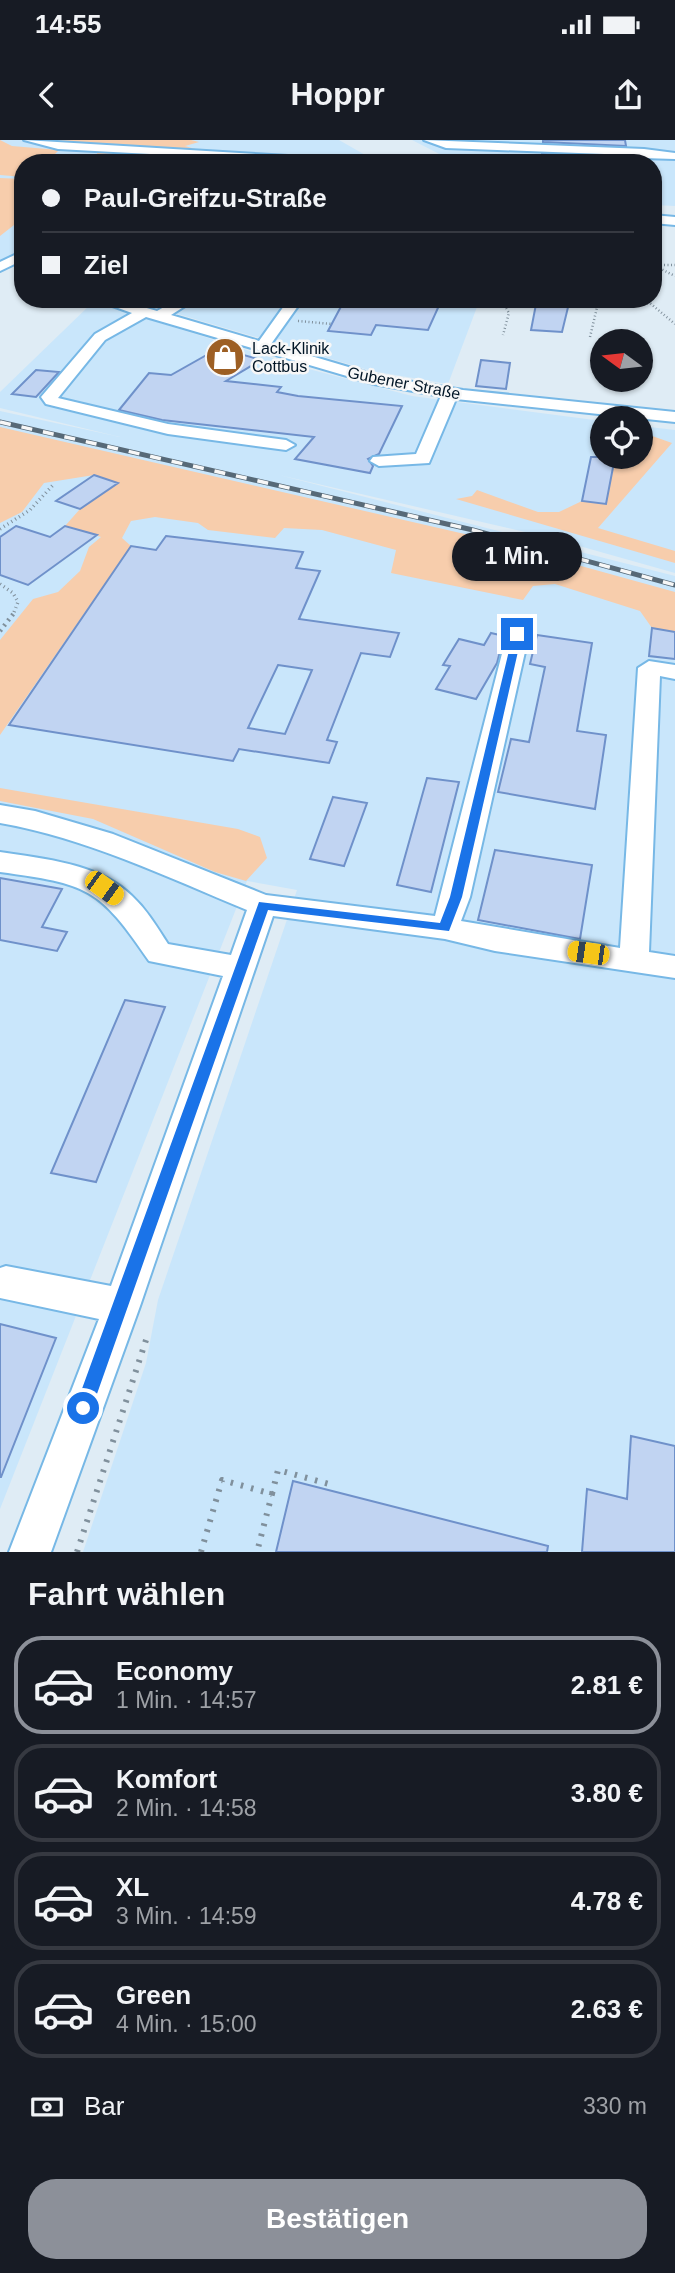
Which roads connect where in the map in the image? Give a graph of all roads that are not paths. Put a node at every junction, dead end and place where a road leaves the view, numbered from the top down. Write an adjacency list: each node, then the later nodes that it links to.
1 (29, 140): 4 (street)
2 (429, 140): 3 (street)
3 (511, 144): 5 (street)
4 (93, 148): 7 (street); 8 (street)
5 (531, 149): 9 (street); 10 (street)
6 (675, 153): 10 (street)
7 (86, 154)
8 (208, 154)
9 (531, 154)
10 (645, 154)
11 (128, 308): 14 (street, Gubener Straße)
12 (167, 308): 14 (street)
13 (290, 308): 15 (street)
14 (150, 315): 15 (street, Gubener Straße); 18 (street)
15 (262, 347): 16 (street, Gubener Straße)
16 (450, 394): 17 (street, Gubener Straße); 19 (street)
17 (675, 416)
18 (286, 445)
19 (379, 461)
20 (517, 634): 25 (street)
21 (675, 672): 26 (street)
22 (0, 814): 24 (street)
23 (0, 862): 28 (street)
24 (263, 905): 25 (street); 28 (street)
25 (445, 928): 26 (street)
26 (634, 959): 27 (street)
27 (675, 967)
28 (240, 968): 30 (street)
29 (6, 1283): 30 (street)
30 (122, 1306): 31 (street)
31 (30, 1552)

